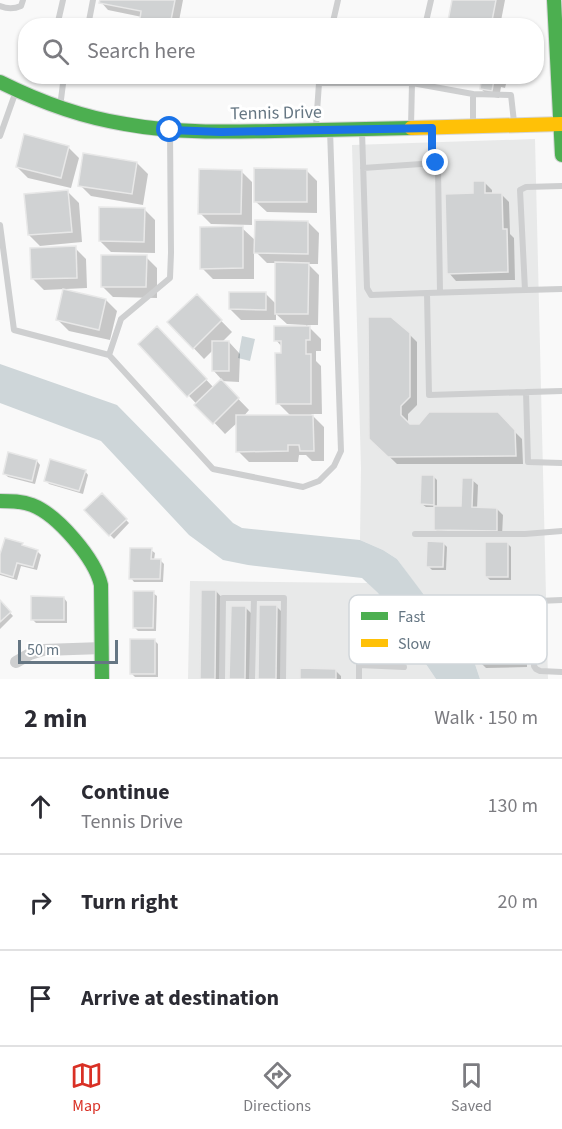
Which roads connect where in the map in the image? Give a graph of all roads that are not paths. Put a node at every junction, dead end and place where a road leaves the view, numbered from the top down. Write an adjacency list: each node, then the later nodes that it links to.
1 (23, 0): 7 (lane)
2 (63, 0): 9 (lane)
3 (93, 0): 10 (lane)
4 (338, 0): 11 (lane)
5 (431, 0): 12 (lane)
6 (554, 0): 8 (street)
7 (0, 6)
8 (559, 16): 21 (street)
9 (59, 18)
10 (90, 18)
11 (334, 18)
12 (427, 18)
13 (0, 82): 18 (street, Tennis Drive)
14 (63, 84): 20 (lane)
15 (320, 84): 28 (lane)
16 (412, 84): 24 (lane)
17 (429, 84): 19 (lane)
18 (16, 90): 20 (street, Tennis Drive); 29 (lane)
19 (472, 94): 22 (lane); 23 (lane)
20 (60, 108): 27 (street, Tennis Drive)
21 (561, 124): 22 (street, Tennis Drive); 30 (street)
22 (515, 126): 23 (street, Tennis Drive)
23 (473, 127): 25 (street, Tennis Drive)
24 (411, 128): 25 (street, Tennis Drive); 26 (street, Tennis Drive)
25 (432, 128): 31 (lane)
26 (362, 129): 28 (street, Tennis Drive); 32 (lane)
27 (170, 130): 28 (street, Tennis Drive); 39 (lane)
28 (323, 130): 39 (lane)
29 (0, 136)
30 (562, 155)
31 (436, 163): 32 (lane); 37 (lane)
32 (363, 168): 38 (lane)
33 (562, 186): 36 (lane)
34 (0, 225): 39 (lane)
35 (562, 289): 36 (lane)
36 (525, 290): 37 (lane)
37 (440, 292): 38 (lane)
38 (427, 293): 41 (lane)
39 (109, 355)
40 (562, 391): 41 (lane)
41 (526, 392): 42 (lane)
42 (562, 463)
43 (0, 501): 49 (street)
44 (562, 531): 45 (lane)
45 (415, 534)
46 (254, 598): 56 (lane); 57 (lane); 58 (lane)
47 (562, 600): 48 (lane)
48 (547, 601)
49 (103, 648): 50 (street); 55 (street)
50 (16, 662)
51 (359, 664): 53 (lane); 59 (lane)
52 (534, 664): 54 (lane)
53 (404, 667)
54 (562, 672)
55 (102, 679)
56 (222, 679)
57 (252, 679)
58 (283, 679)
59 (359, 679)

